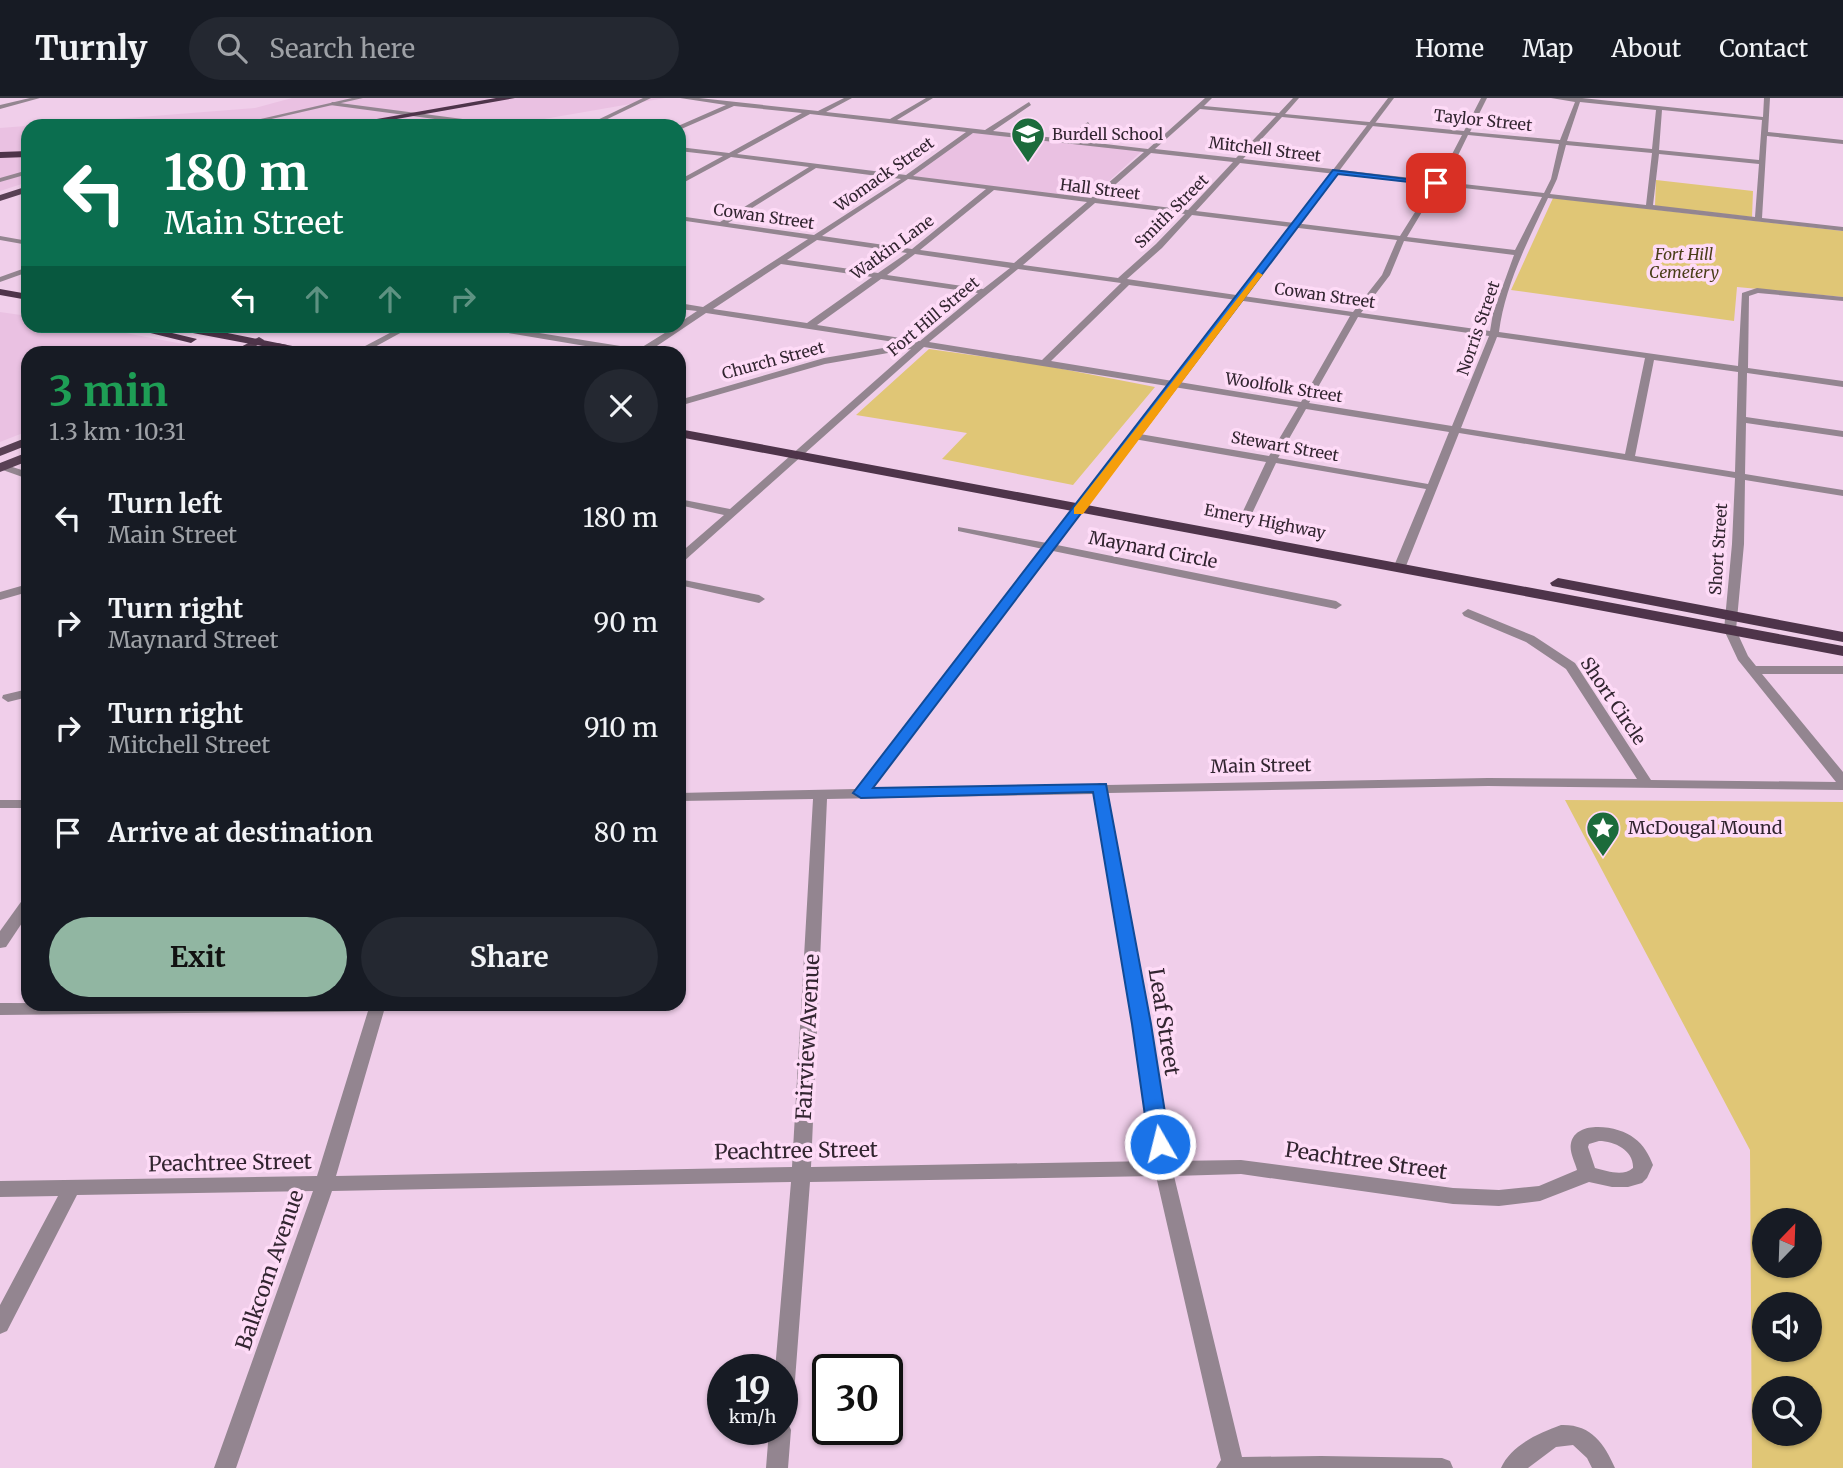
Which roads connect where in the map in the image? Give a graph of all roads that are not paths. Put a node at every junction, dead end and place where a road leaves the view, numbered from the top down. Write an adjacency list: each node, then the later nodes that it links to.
1 (37, 98): 18 (street)
2 (360, 98): 16 (street)
3 (510, 98): 23 (highway)
4 (648, 98): 30 (street)
5 (683, 98): 15 (street, Mitchell Street)
6 (849, 98): 22 (street)
7 (930, 98): 32 (street)
8 (1209, 98): 19 (street, Fort Hill Street)
9 (1296, 98): 24 (street, Smith Street)
10 (1391, 98): 33 (street)
11 (1484, 98): 38 (street)
12 (1554, 98): 14 (street)
13 (1768, 98): 31 (street)
14 (1578, 99): 20 (street); 41 (street, Norris Street)
15 (733, 103): 21 (street, Mitchell Street); 35 (street)
16 (332, 104): 23 (street); 26 (street)
17 (1029, 104): 37 (street)
18 (0, 107)
19 (1199, 107): 24 (street, Taylor Street); 44 (street, Fort Hill Street)
20 (1659, 108): 31 (street); 45 (street)
21 (808, 112): 22 (street, Mitchell Street); 48 (street)
22 (820, 113): 32 (street, Mitchell Street)
23 (414, 115): 25 (street); 27 (highway)
24 (1282, 115): 33 (street, Taylor Street); 49 (street, Smith Street)
25 (429, 117): 28 (street); 29 (street)
26 (264, 119)
27 (387, 119)
28 (423, 119)
29 (443, 119)
30 (604, 119)
31 (1766, 119): 39 (street)
32 (890, 122): 36 (street, Mitchell Street)
33 (1371, 123): 38 (street, Taylor Street); 52 (street)
34 (1088, 124): 40 (street)
35 (686, 125)
36 (971, 131): 37 (street, Mitchell Street); 54 (street, Womack Street)
37 (987, 132): 40 (street, Mitchell Street)
38 (1465, 132): 41 (street, Taylor Street); 57 (street)
39 (1766, 134): 42 (street); 50 (street)
40 (1067, 141): 44 (street, Mitchell Street)
41 (1563, 142): 45 (street, Taylor Street); 60 (street, Norris Street)
42 (1843, 142)
43 (686, 150): 48 (street, Hall Street)
44 (1150, 150): 49 (street, Mitchell Street); 63 (street, Fort Hill Street)
45 (1657, 151): 50 (street, Taylor Street); 65 (street)
46 (21, 154): 47 (highway)
47 (0, 155)
48 (730, 155): 51 (street, Hall Street); 55 (street)
49 (1240, 160): 52 (street, Mitchell Street); 66 (street, Smith Street)
50 (1763, 162): 68 (street)
51 (815, 166): 54 (street, Hall Street); 69 (street)
52 (1336, 171): 57 (street, Mitchell Street); 70 (street)
53 (21, 174): 56 (street)
54 (906, 178): 58 (street, Hall Street); 72 (street, Womack Street)
55 (686, 179)
56 (0, 180)
57 (1439, 183): 60 (street, Mitchell Street); 74 (street)
58 (991, 189): 63 (street, Hall Street); 76 (street, Watkin Lane)
59 (21, 191): 62 (main road)
60 (1546, 195): 65 (street, Mitchell Street); 77 (street, Norris Street)
61 (21, 197): 64 (main road)
62 (0, 198)
63 (1092, 202): 66 (street, Hall Street); 79 (street, Fort Hill Street)
64 (0, 204)
65 (1649, 207): 68 (street, Mitchell Street)
66 (1189, 214): 70 (street, Hall Street); 83 (street, Smith Street)
67 (686, 219): 69 (street, Cowan Street)
68 (1758, 219): 71 (street, Mitchell Street)
69 (721, 224): 72 (street, Cowan Street)
70 (1295, 227): 74 (street, Hall Street); 87 (street)
71 (1843, 229)
72 (815, 237): 76 (street, Cowan Street); 78 (street, Womack Street)
73 (0, 238): 75 (street)
74 (1401, 240): 77 (street, Hall Street); 93 (street)
75 (21, 242)
76 (913, 252): 79 (street, Cowan Street); 81 (street, Watkin Lane)
77 (1518, 253): 101 (street, Norris Street)
78 (780, 261): 81 (street); 92 (street, Womack Street)
79 (1017, 266): 83 (street, Cowan Street); 85 (street, Fort Hill Street)
80 (21, 272): 82 (street)
81 (877, 275): 85 (street); 95 (street, Watkin Lane)
82 (0, 280)
83 (1124, 281): 87 (street, Cowan Street); 114 (street, Smith Street)
84 (0, 292): 86 (highway)
85 (986, 292): 103 (street, Fort Hill Street)
86 (21, 296)
87 (1241, 298): 93 (street, Cowan Street); 116 (street)
88 (1843, 299): 115 (street, Short Street)
89 (0, 301): 90 (highway)
90 (21, 304)
91 (686, 307): 92 (street, Woolfolk Street)
92 (704, 310): 94 (street, Womack Street); 95 (street, Woolfolk Street)
93 (1356, 314): 101 (street, Cowan Street); 119 (street)
94 (686, 322)
95 (808, 327): 103 (street, Woolfolk Street)
96 (159, 333): 105 (highway)
97 (218, 333): 102 (highway)
98 (396, 333): 108 (street)
99 (523, 333): 109 (street)
100 (669, 333): 110 (street, Womack Street)
101 (1494, 334): 112 (street, Cowan Street); 122 (street, Norris Street)
102 (259, 340): 104 (highway); 106 (main road)
103 (922, 344): 111 (street, Church Street); 113 (street, Fort Hill Street); 114 (street, Woolfolk Street)
104 (281, 345): 107 (highway)
105 (216, 346)
106 (248, 346)
107 (286, 346)
108 (370, 346)
109 (598, 346)
110 (650, 346)
111 (876, 354): 113 (street, Church Street); 118 (street, Church Street)
112 (1650, 356): 115 (street, Cowan Street); 131 (street)
113 (908, 357): 127 (street, Fort Hill Street)
114 (1044, 363): 116 (street, Woolfolk Street)
115 (1742, 369): 117 (street, Cowan Street); 120 (street, Short Street)
116 (1175, 384): 119 (street, Woolfolk Street); 125 (street)
117 (1843, 384)
118 (686, 401)
119 (1303, 406): 122 (street, Woolfolk Street); 132 (street)
120 (1742, 419): 124 (street); 135 (street, Short Street)
121 (686, 421): 127 (highway, Emery Highway)
122 (1454, 431): 131 (street, Woolfolk Street); 136 (street, Norris Street)
123 (686, 434): 129 (highway, Emery Highway)
124 (1843, 434)
125 (1134, 436): 132 (street, Stewart Street); 138 (street)
126 (21, 444): 128 (main road)
127 (811, 445): 129 (street, Fort Hill Street); 138 (highway, Emery Highway)
128 (0, 452)
129 (798, 456): 138 (highway, Emery Highway); 140 (street, Fort Hill Street)
130 (21, 459): 133 (main road)
131 (1629, 459): 135 (street, Woolfolk Street)
132 (1272, 460): 136 (street, Stewart Street); 141 (street)
133 (1, 467): 134 (street)
134 (21, 474)
135 (1740, 476): 137 (street, Woolfolk Street); 152 (street, Short Street)
136 (1430, 487): 145 (street, Norris Street)
137 (1843, 493)
138 (1085, 501): 141 (highway, Emery Highway); 143 (street); 145 (highway, Emery Highway)
139 (686, 503): 140 (street)
140 (732, 513): 144 (street, Fort Hill Street)
141 (1242, 524): 145 (highway, Emery Highway)
142 (962, 528): 143 (street, Maynard Circle)
143 (1050, 547): 150 (street, Maynard Circle); 162 (street)
144 (686, 554)
145 (1402, 560): 152 (highway, Emery Highway)
146 (686, 583): 149 (street)
147 (21, 590): 148 (street)
148 (0, 596)
149 (759, 599)
150 (1336, 605)
151 (1468, 613): 159 (street, Short Circle)
152 (1730, 623): 153 (highway, Emery Highway); 154 (highway, Emery Highway); 155 (street)
153 (1843, 637)
154 (1843, 651)
155 (1752, 670): 156 (street); 160 (street)
156 (1843, 670)
157 (21, 695): 158 (street)
158 (8, 698)
159 (1646, 782): 160 (street, Main Street); 161 (street, Main Street)
160 (1843, 783)
161 (1100, 787): 162 (street, Main Street); 172 (street, Leaf Street)
162 (861, 793): 163 (street, Main Street)
163 (820, 794): 164 (street, Main Street); 173 (street, Fairview Avenue)
164 (686, 797)
165 (0, 804): 166 (street)
166 (21, 804)
167 (21, 913): 168 (street)
168 (0, 943)
169 (0, 1009): 170 (street)
170 (21, 1009)
171 (376, 1011): 175 (street, Balkcom Avenue)
172 (1163, 1168): 173 (street, Peachtree Street); 174 (street, Peachtree Street); 184 (street, Leaf Street)
173 (801, 1174): 175 (street, Peachtree Street); 179 (street, Fairview Avenue)
174 (1588, 1174)
175 (323, 1184): 176 (street, Peachtree Street); 181 (street, Balkcom Avenue)
176 (71, 1188): 177 (street, Peachtree Street); 178 (street)
177 (0, 1189)
178 (0, 1325)
179 (786, 1354)
180 (779, 1445): 182 (street)
181 (225, 1468)
182 (777, 1468)
183 (1226, 1468): 184 (street)
184 (1234, 1468): 185 (street)
185 (1442, 1468)
186 (1512, 1468): 187 (street)
187 (1604, 1468)

